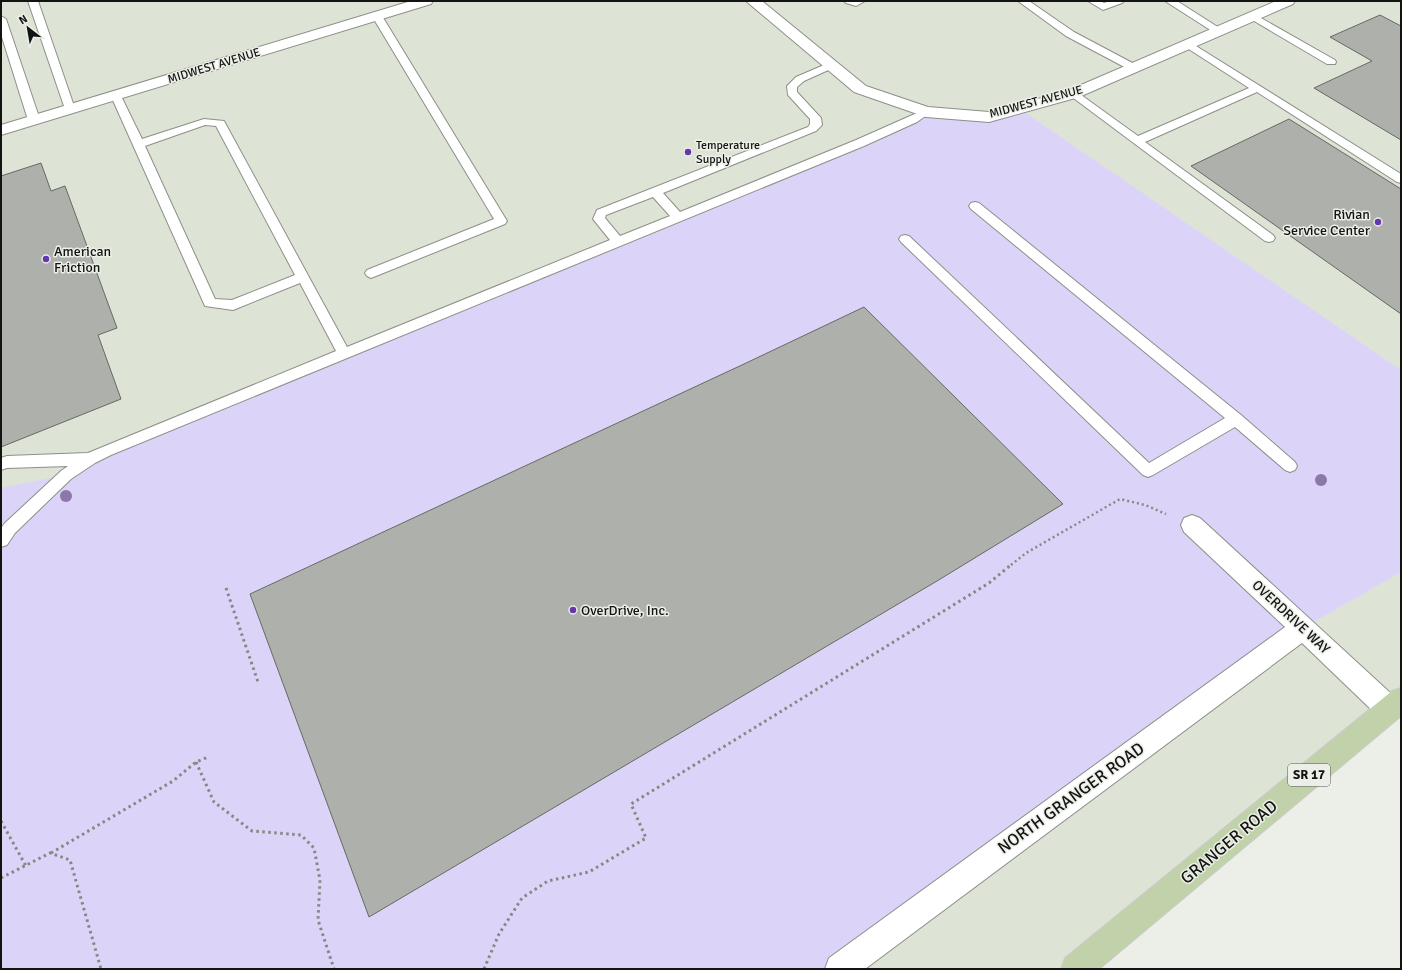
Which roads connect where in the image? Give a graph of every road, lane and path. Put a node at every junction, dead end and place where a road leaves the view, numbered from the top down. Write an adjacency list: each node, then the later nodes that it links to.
1 (33, 1): 22 (lane)
2 (426, 1): 11 (street, MIDWEST AVENUE)
3 (753, 1): 17 (street, MIDWEST AVENUE)
4 (849, 1): 5 (lane)
5 (860, 1)
6 (1023, 1): 18 (lane)
7 (1094, 1): 8 (lane)
8 (1119, 1)
9 (1170, 1): 14 (lane)
10 (1288, 1): 12 (street, MIDWEST AVENUE)
11 (377, 16): 21 (street, MIDWEST AVENUE); 35 (lane)
12 (1252, 16): 14 (street, MIDWEST AVENUE); 16 (lane)
13 (1, 19): 24 (lane)
14 (1219, 31): 15 (street, MIDWEST AVENUE)
15 (1188, 44): 18 (street, MIDWEST AVENUE); 19 (lane)
16 (1331, 62)
17 (831, 65): 23 (street, MIDWEST AVENUE); 29 (lane)
18 (1134, 68): 20 (street, MIDWEST AVENUE)
19 (1258, 88): 26 (lane); 28 (lane)
20 (1073, 94): 23 (street, MIDWEST AVENUE); 26 (lane)
21 (116, 96): 22 (street, MIDWEST AVENUE); 27 (lane)
22 (70, 109): 24 (street, MIDWEST AVENUE)
23 (926, 112): 31 (lane)
24 (34, 120): 25 (street, MIDWEST AVENUE)
25 (1, 130)
26 (1137, 141): 33 (lane)
27 (139, 144): 36 (lane); 36 (lane)
28 (1401, 179)
29 (655, 192): 31 (lane); 34 (lane)
30 (975, 206): 38 (lane)
31 (678, 218): 34 (lane)
32 (906, 238): 38 (lane)
33 (1269, 238)
34 (618, 242): 37 (lane)
35 (371, 273)
36 (303, 277): 37 (lane)
37 (344, 354): 39 (lane)
38 (1236, 419): 41 (lane)
39 (90, 459): 40 (lane); 43 (lane)
40 (1, 464)
41 (1290, 466)
42 (1192, 525): 45 (street, OVERDRIVE WAY); 56 (path)
43 (1, 540)
44 (226, 588): 46 (path)
45 (1303, 628): 47 (street, OVERDRIVE WAY); 57 (street, NORTH GRANGER ROAD)
46 (258, 682)
47 (1395, 705): 58 (main road, GRANGER ROAD / SR 17)
48 (208, 756): 49 (path)
49 (196, 762): 51 (path); 55 (path)
50 (1, 821): 52 (path)
51 (50, 853): 52 (path); 54 (path)
52 (26, 866): 53 (path)
53 (1, 878)
54 (101, 969)
55 (334, 969)
56 (484, 969)
57 (840, 969)
58 (1076, 969)

